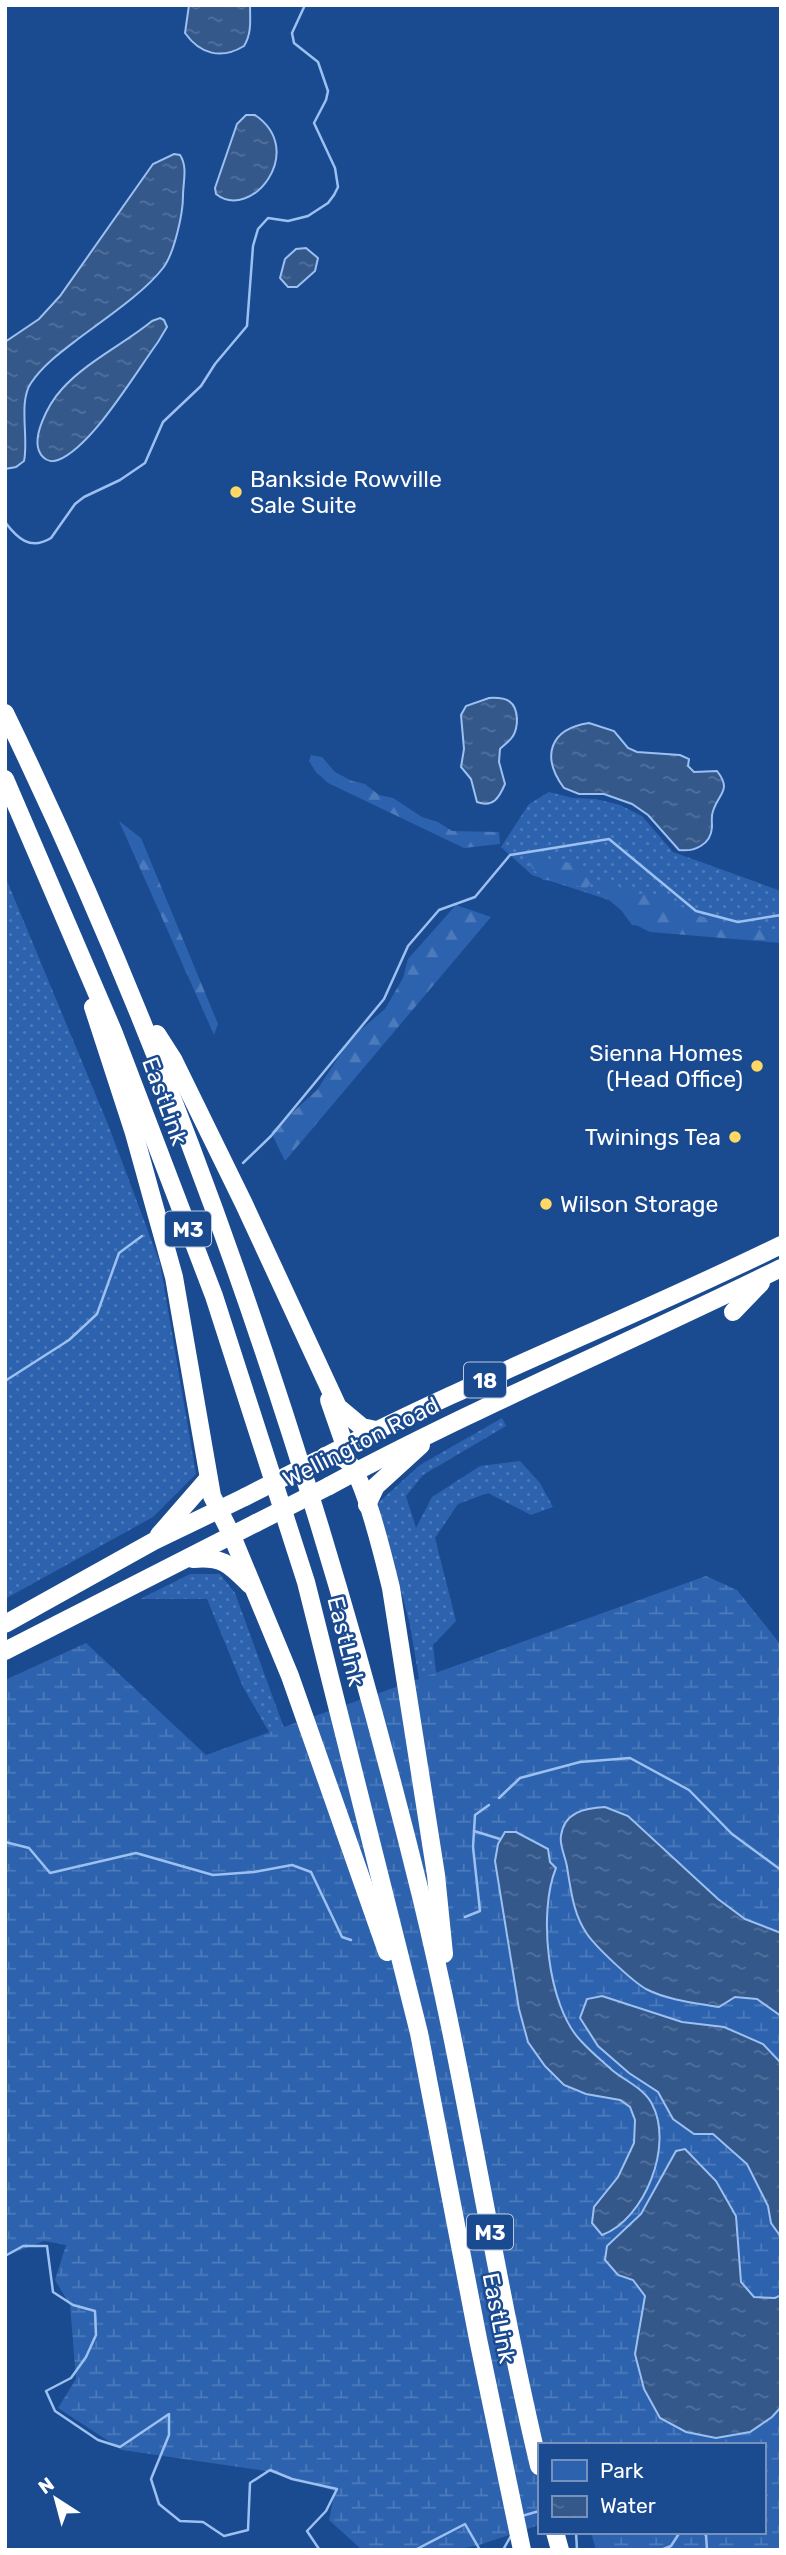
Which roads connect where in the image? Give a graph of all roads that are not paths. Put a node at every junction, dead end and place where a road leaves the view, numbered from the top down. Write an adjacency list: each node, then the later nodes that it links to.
1 (5, 713): 4 (highway, EastLink / M3)
2 (5, 779): 3 (highway, EastLink / M3)
3 (82, 961): 14 (highway); 23 (highway, EastLink / M3)
4 (134, 999): 10 (highway); 22 (highway, EastLink / M3)
5 (781, 1245): 7 (highway, Wellington Road / 18)
6 (781, 1269): 8 (highway, Wellington Road / 18); 9 (highway)
7 (710, 1280): 8 (highway); 11 (highway, Wellington Road / 18)
8 (719, 1299): 12 (highway, Wellington Road / 18)
9 (733, 1312)
10 (326, 1383): 11 (highway); 13 (highway)
11 (376, 1430): 13 (highway, Wellington Road / 18)
12 (436, 1430): 13 (highway, Wellington Road / 18); 15 (highway)
13 (349, 1459): 15 (highway); 16 (highway, Wellington Road, bridge); 16 (highway, Wellington Road, bridge)
14 (208, 1480): 16 (highway); 17 (highway)
15 (367, 1505): 22 (highway)
16 (236, 1524): 17 (highway, Wellington Road); 18 (highway, Wellington Road); 19 (highway)
17 (154, 1541): 20 (highway, Wellington Road)
18 (187, 1559): 19 (highway); 21 (highway, Wellington Road)
19 (255, 1590): 23 (highway)
20 (5, 1624)
21 (5, 1651)
22 (449, 2014): 24 (highway, EastLink / M3)
23 (419, 2034): 25 (highway, EastLink / M3)
24 (537, 2458)
25 (522, 2550)

